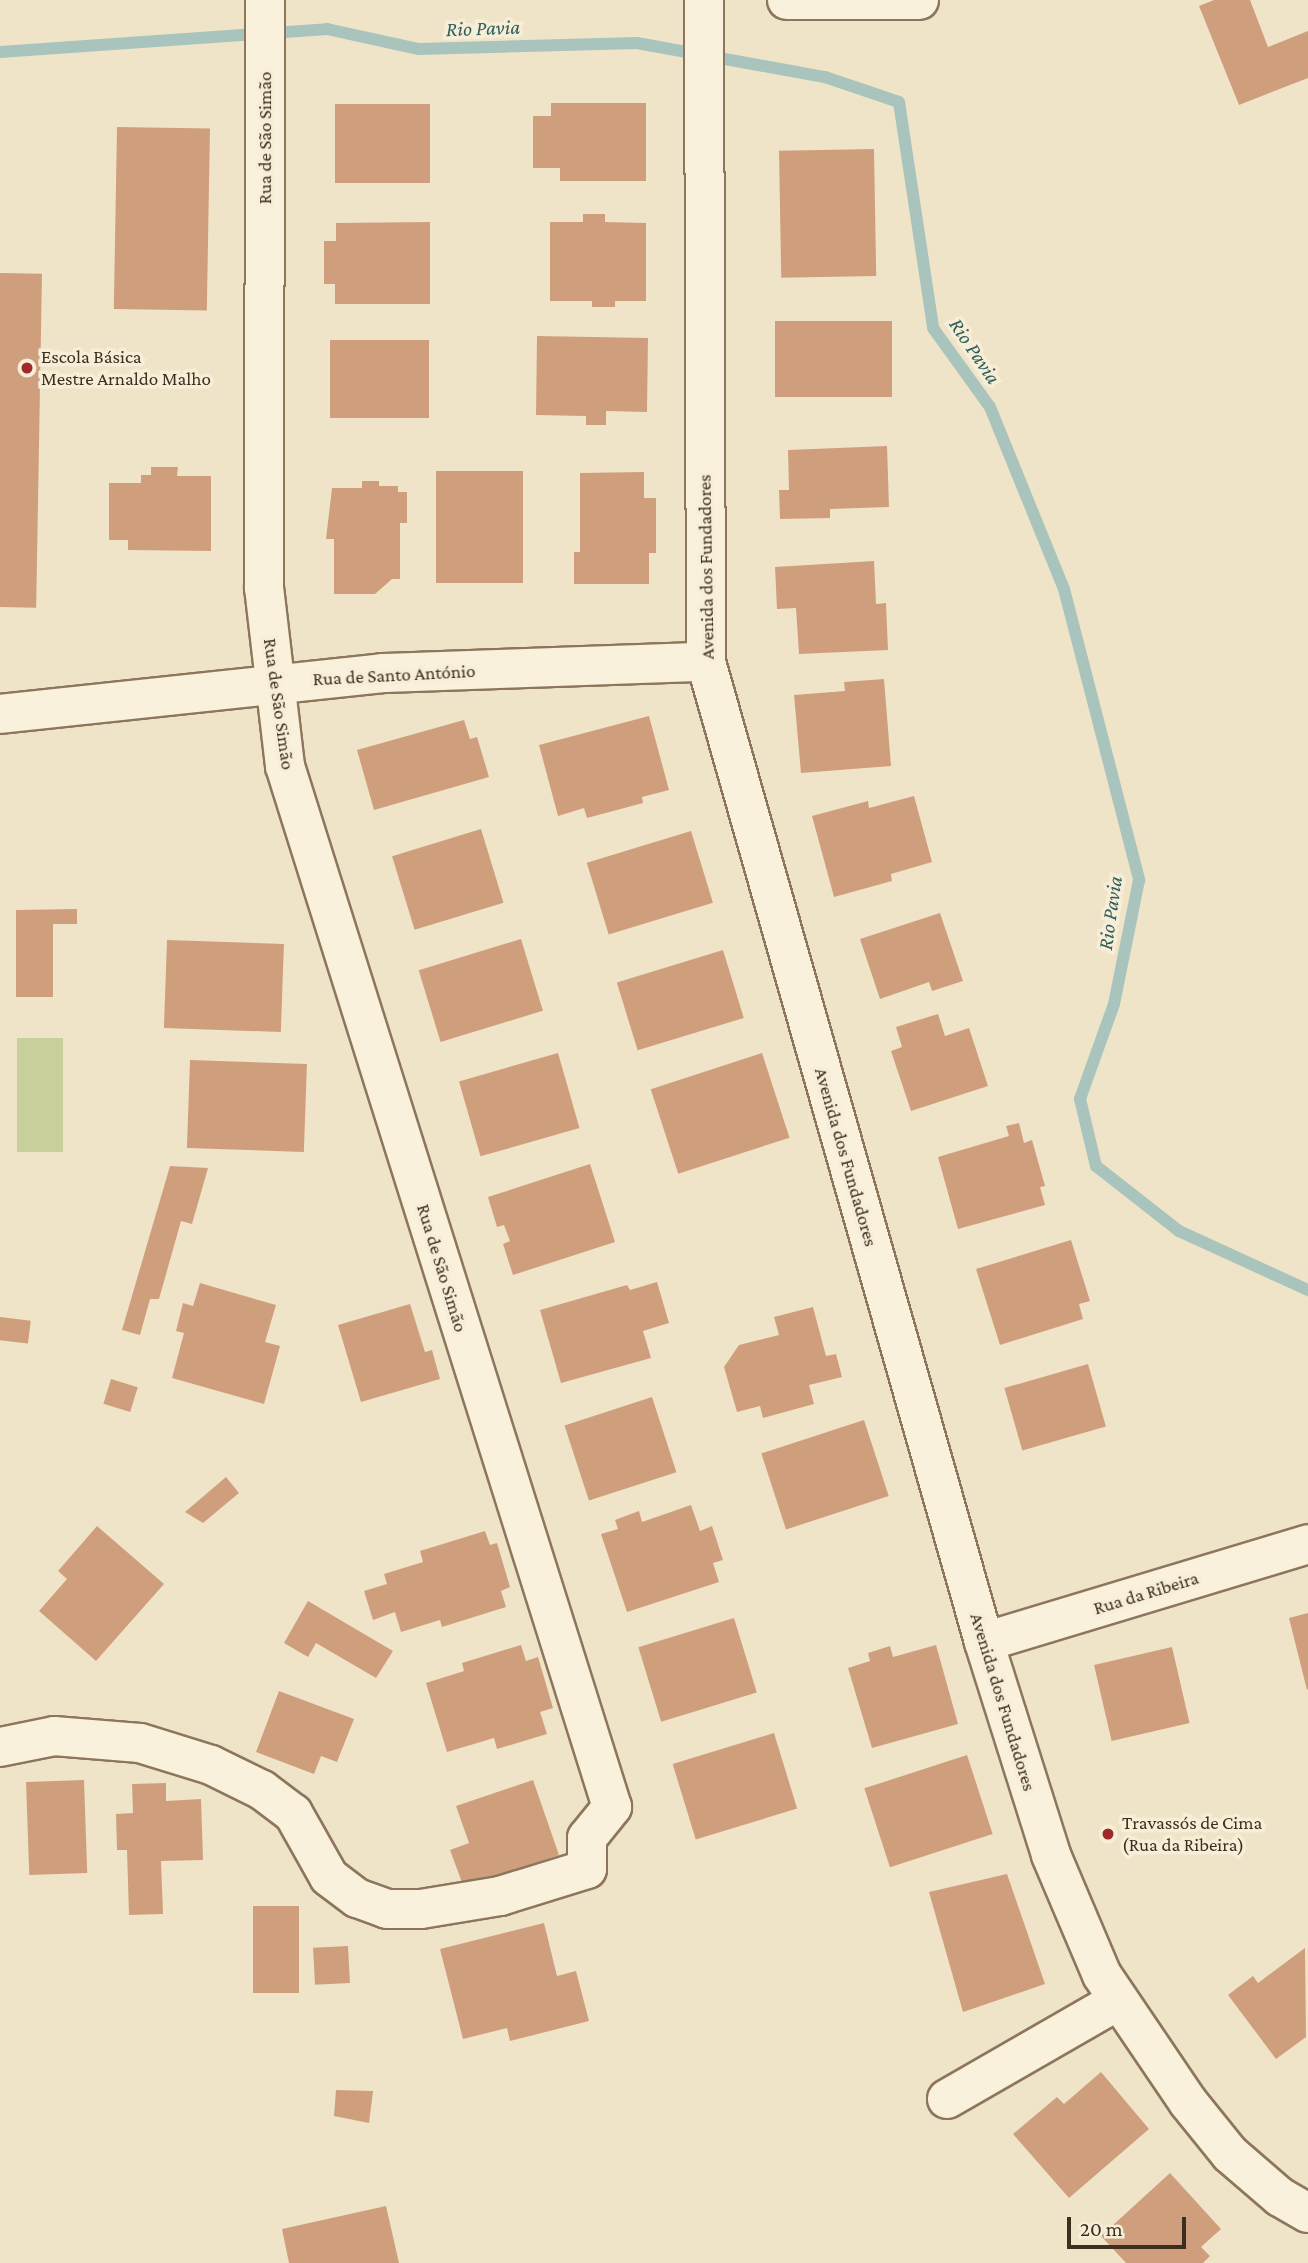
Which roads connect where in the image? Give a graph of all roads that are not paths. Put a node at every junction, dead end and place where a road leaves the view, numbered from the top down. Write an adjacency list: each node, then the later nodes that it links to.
1 (265, 0): 6 (street, Rua de São Simão)
2 (787, 0): 3 (street)
3 (919, 0)
4 (704, 14): 5 (street, Avenida dos Fundadores)
5 (706, 662): 6 (street, Rua de Santo António); 9 (street, Avenida dos Fundadores)
6 (275, 683): 7 (street, Rua de Santo António); 10 (street, Rua de São Simão)
7 (0, 714)
8 (1308, 1544): 9 (street, Rua da Ribeira)
9 (984, 1642): 11 (street, Avenida dos Fundadores)
10 (0, 1747)
11 (1119, 2000): 12 (street); 13 (street, Avenida dos Fundadores)
12 (947, 2099)
13 (1308, 2213)

